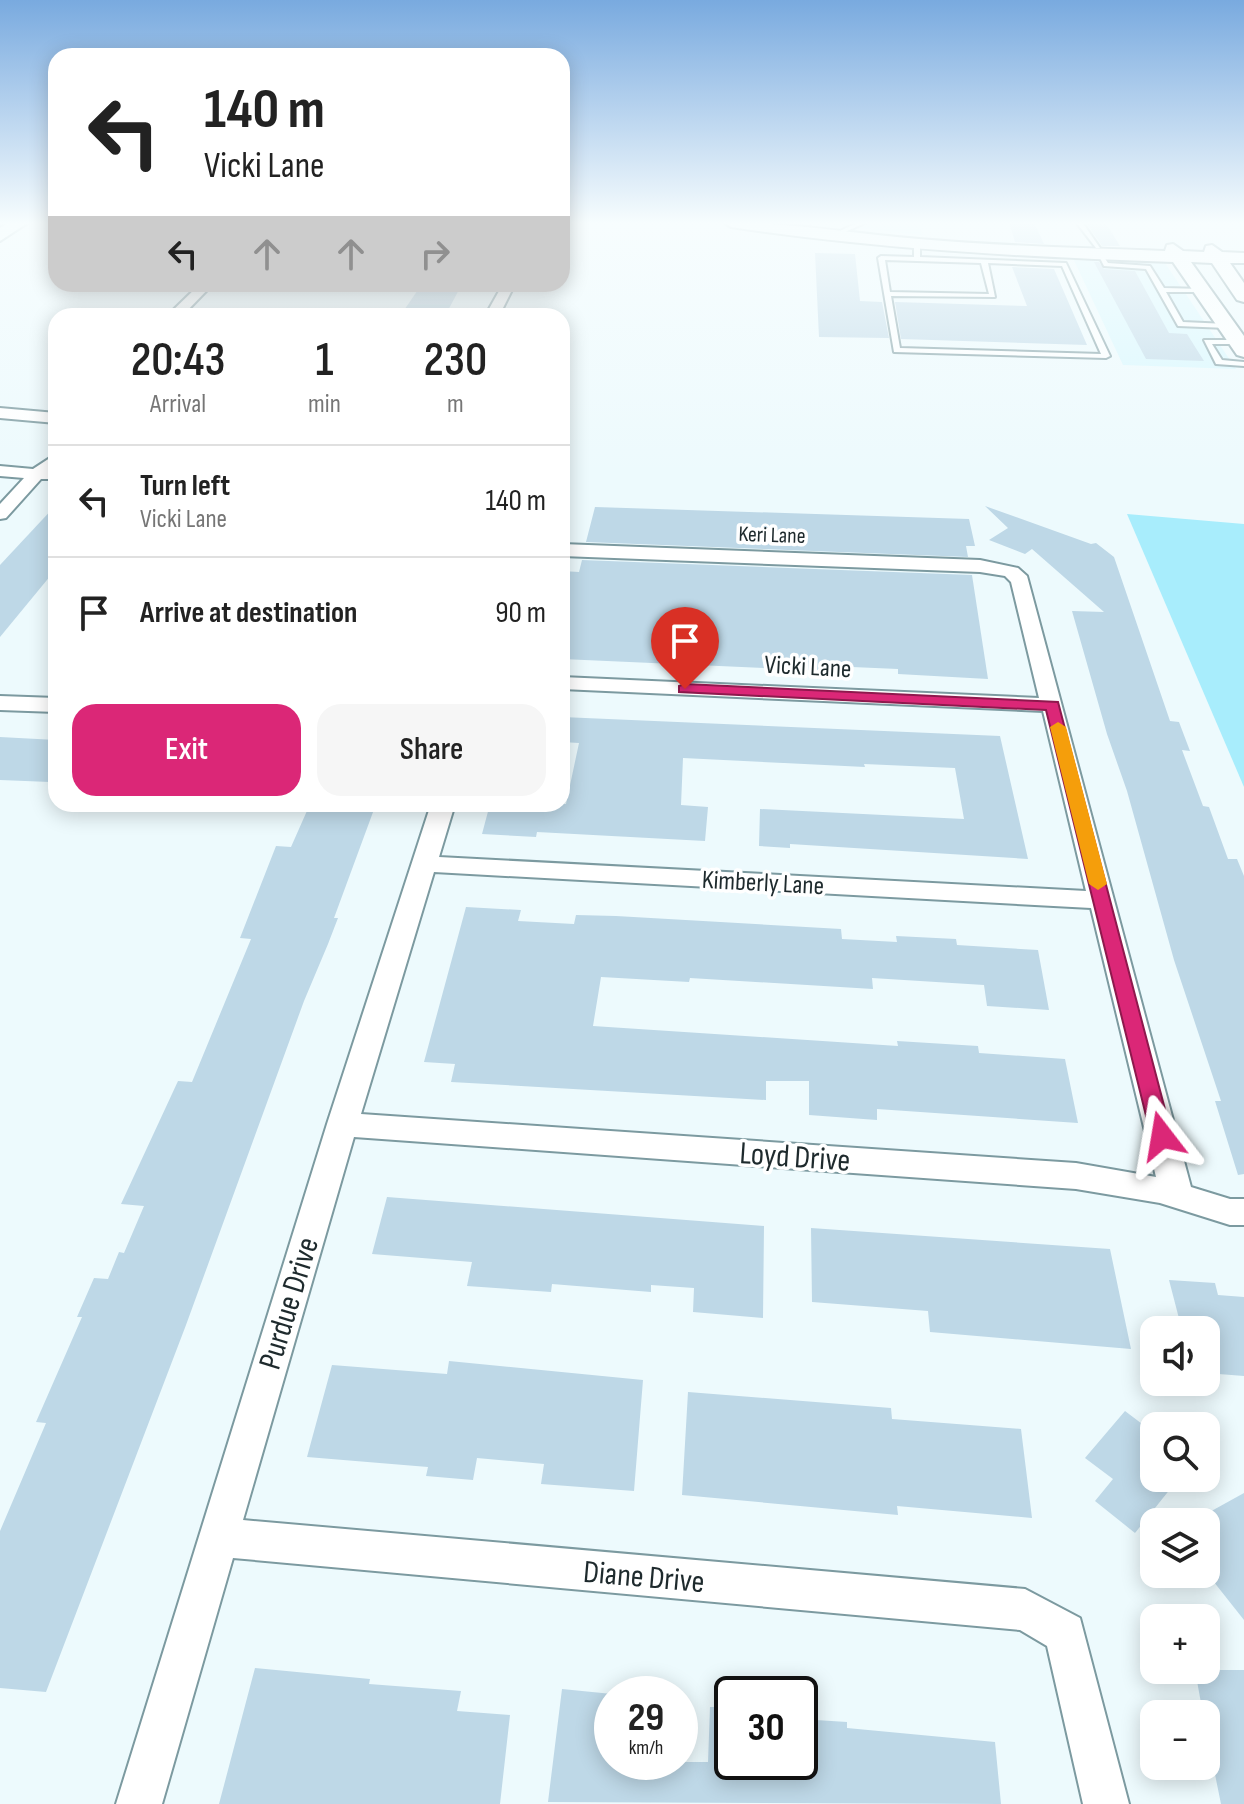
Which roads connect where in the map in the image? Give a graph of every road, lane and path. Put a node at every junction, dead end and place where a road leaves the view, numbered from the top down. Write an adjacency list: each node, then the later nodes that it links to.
1 (889, 306): 2 (lane)
2 (1083, 306)
3 (1171, 306): 5 (lane)
4 (1213, 306): 5 (main road)
5 (1237, 337): 6 (lane)
6 (1244, 364)
7 (0, 413): 8 (street)
8 (48, 417)
9 (48, 465): 11 (street)
10 (0, 471): 11 (street)
11 (37, 474): 12 (street); 13 (street)
12 (48, 475)
13 (0, 514)
14 (570, 550): 18 (street, Keri Lane)
15 (570, 683): 18 (street, Vicki Lane)
16 (0, 703): 17 (street)
17 (48, 705)
18 (1052, 705): 21 (street)
19 (440, 812): 20 (street, Purdue Drive)
20 (423, 864): 21 (street, Kimberly Lane); 22 (street, Purdue Drive)
21 (1102, 900): 23 (street)
22 (342, 1124): 23 (street, Loyd Drive); 25 (street, Purdue Drive)
23 (1177, 1195): 24 (street, Loyd Drive)
24 (1244, 1212)
25 (218, 1537): 26 (street, Purdue Drive); 27 (street, Diane Drive)
26 (139, 1804)
27 (1106, 1804)

